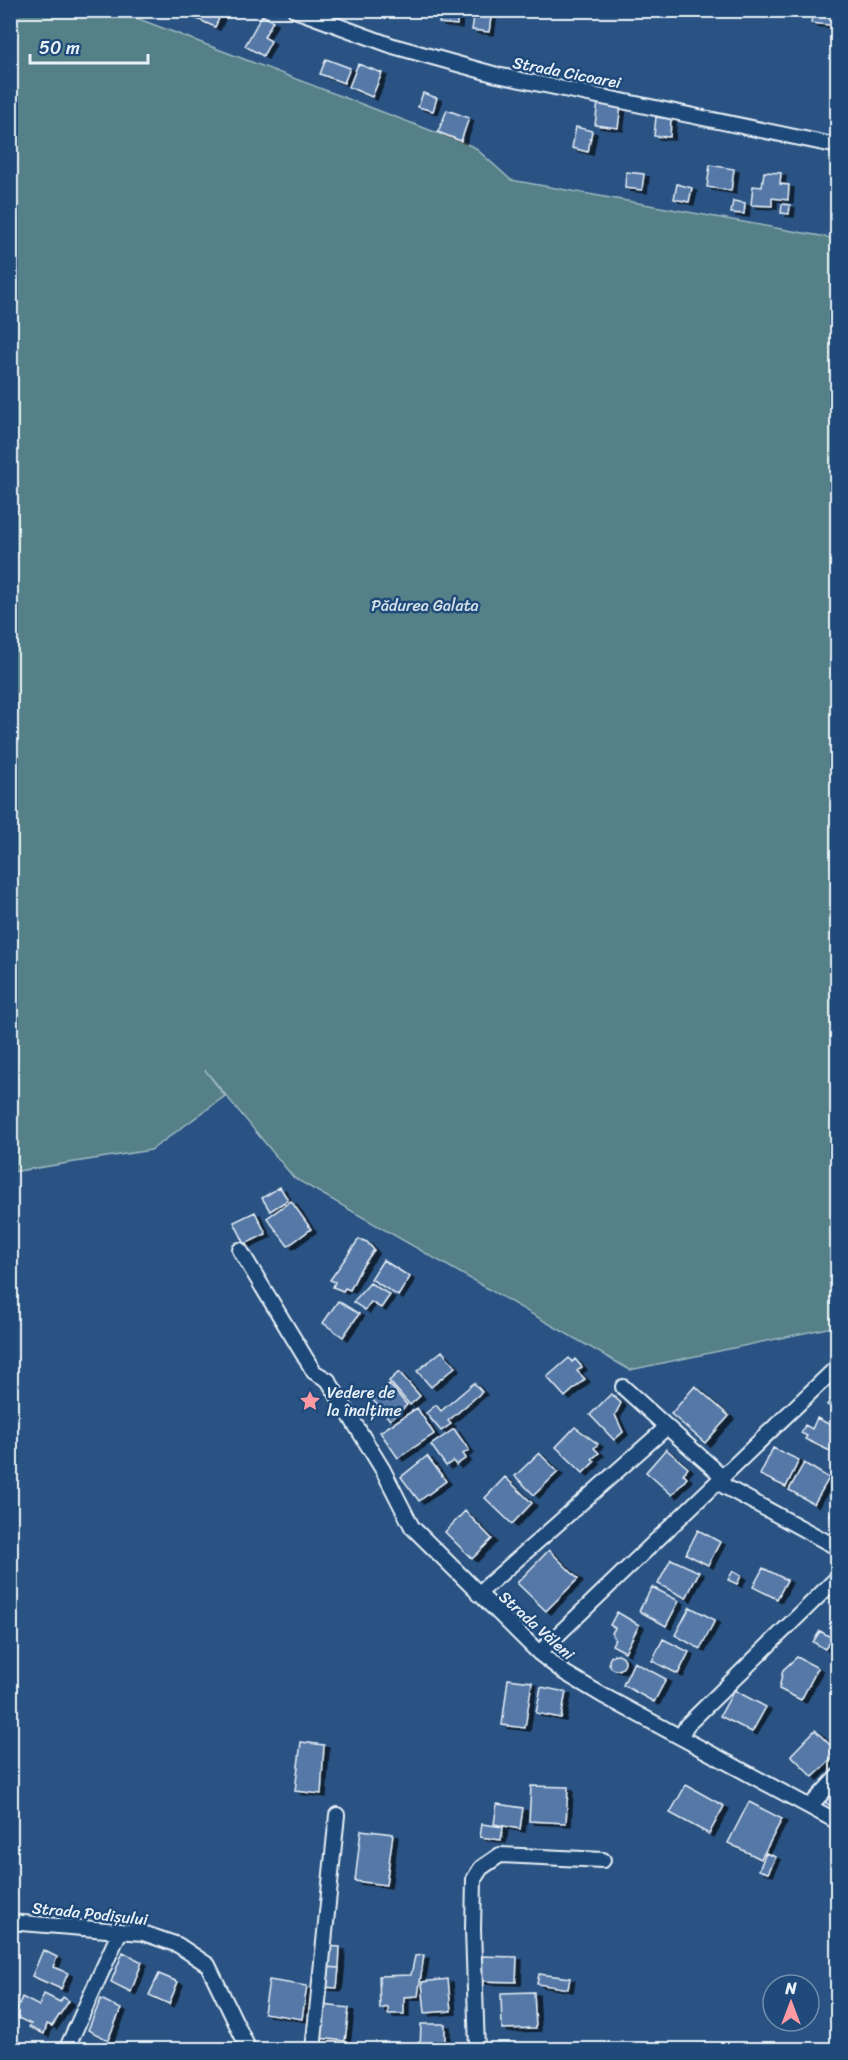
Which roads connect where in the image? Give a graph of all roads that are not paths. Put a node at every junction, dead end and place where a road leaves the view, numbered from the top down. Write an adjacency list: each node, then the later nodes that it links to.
1 (295, 10): 2 (street, Strada Cicoarei)
2 (837, 146)
3 (240, 1250): 10 (street, Strada Văleni)
4 (837, 1366): 7 (street)
5 (623, 1387): 6 (street)
6 (667, 1427): 7 (street); 10 (street)
7 (721, 1479): 8 (street); 11 (street)
8 (837, 1548)
9 (837, 1577): 12 (street)
10 (478, 1594): 11 (street, Strada Văleni)
11 (539, 1653): 12 (street, Strada Văleni)
12 (681, 1736): 14 (street, Strada Văleni)
13 (837, 1776): 14 (street)
14 (810, 1806): 16 (street, Strada Văleni)
15 (337, 1815): 22 (street)
16 (837, 1822)
17 (603, 1860): 23 (street)
18 (10, 1922): 19 (street, Strada Podișului)
19 (120, 1930): 20 (street); 21 (street, Strada Podișului)
20 (66, 2049)
21 (249, 2049)
22 (312, 2049)
23 (477, 2049)

